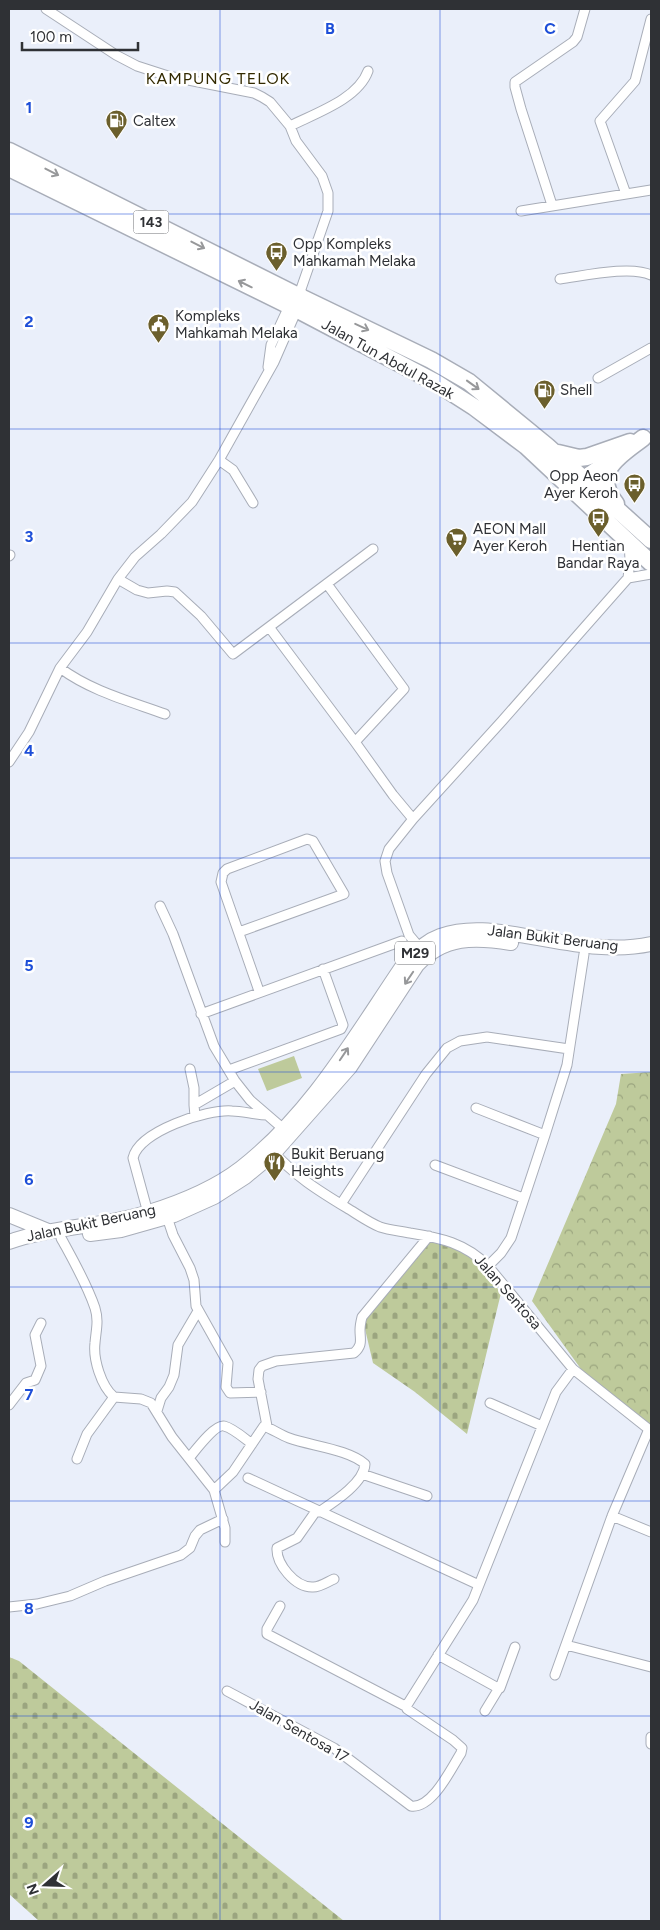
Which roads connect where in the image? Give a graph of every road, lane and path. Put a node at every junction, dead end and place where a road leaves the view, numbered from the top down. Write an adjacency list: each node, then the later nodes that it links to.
1 (46, 9): 5 (street)
2 (585, 9): 10 (street)
3 (651, 19): 9 (street)
4 (368, 70): 5 (street)
5 (290, 126): 14 (street)
6 (9, 151): 14 (highway, Jalan Tun Abdul Razak / 143, one-way to 14)
7 (9, 168): 14 (highway, Jalan Tun Abdul Razak / 143, one-way to 7)
8 (651, 190): 9 (street)
9 (626, 194): 10 (street)
10 (552, 206): 11 (street)
11 (522, 210)
12 (651, 275): 13 (street)
13 (560, 279)
14 (297, 299): 16 (street); 16 (street); 19 (highway, Jalan Tun Abdul Razak / 143, one-way to 19); 21 (highway, Jalan Tun Abdul Razak / 143)
15 (651, 348): 17 (street)
16 (267, 374): 20 (street)
17 (598, 378)
18 (647, 435): 19 (highway); 21 (street); 23 (highway)
19 (553, 452): 21 (highway, Jalan Tun Abdul Razak / 143)
20 (220, 460): 22 (street); 30 (street)
21 (576, 482): 23 (highway, Jalan Tun Abdul Razak / 143); 25 (highway, Jalan Tun Abdul Razak / 143)
22 (253, 503)
23 (627, 518): 24 (highway, Jalan Tun Abdul Razak / 143)
24 (651, 540)
25 (629, 542): 27 (highway, Jalan Tun Abdul Razak / 143); 29 (street)
26 (373, 549): 31 (street)
27 (651, 563)
28 (651, 574): 29 (street)
29 (628, 578): 37 (street)
30 (118, 579): 32 (street); 33 (street)
31 (327, 584): 32 (street); 35 (street)
32 (269, 627): 35 (street)
33 (60, 668): 34 (street); 36 (street)
34 (165, 714)
35 (355, 742): 37 (street)
36 (9, 762)
37 (413, 819): 42 (street)
38 (160, 906): 47 (street)
39 (238, 932): 39 (street); 46 (street)
40 (402, 941): 45 (street)
41 (651, 944): 42 (main road, Jalan Bukit Beruang / M29)
42 (420, 948): 56 (main road, Jalan Bukit Beruang / M29, one-way to 42)
43 (651, 952): 44 (main road, Jalan Bukit Beruang / M29)
44 (584, 954): 48 (street); 56 (main road, Jalan Bukit Beruang / M29, one-way to 56)
45 (324, 969): 46 (street); 50 (street)
46 (259, 991): 47 (street)
47 (201, 1014): 50 (street)
48 (570, 1049): 57 (street); 61 (street)
49 (190, 1069): 52 (street)
50 (229, 1070): 51 (street)
51 (235, 1081): 52 (street); 54 (street)
52 (194, 1105): 55 (street)
53 (476, 1108): 57 (street)
54 (267, 1115): 55 (street); 56 (street)
55 (195, 1116): 62 (street)
56 (287, 1132): 58 (main road, Jalan Bukit Beruang / M29)
57 (546, 1135): 60 (street)
58 (271, 1149): 61 (street, Jalan Sentosa); 62 (main road, Jalan Bukit Beruang / M29); 64 (main road, Jalan Bukit Beruang / M29)
59 (435, 1165): 60 (street)
60 (524, 1198): 70 (street)
61 (341, 1204): 67 (street, Jalan Sentosa)
62 (148, 1213): 66 (main road, Jalan Bukit Beruang / M29)
63 (9, 1215): 66 (main road)
64 (167, 1217): 68 (main road, Jalan Bukit Beruang / M29); 71 (street)
65 (9, 1224): 69 (main road)
66 (48, 1231): 69 (main road, Jalan Bukit Beruang / M29)
67 (429, 1236): 70 (street, Jalan Sentosa); 74 (street)
68 (61, 1238): 69 (main road, Jalan Bukit Beruang / M29); 75 (street)
69 (15, 1244)
70 (488, 1266): 73 (street, Jalan Sentosa)
71 (198, 1311): 74 (street); 78 (street)
72 (41, 1323): 77 (street)
73 (573, 1369): 80 (street); 81 (street, Jalan Sentosa)
74 (261, 1392): 79 (street)
75 (114, 1397): 78 (street); 83 (street)
76 (490, 1403): 80 (street)
77 (9, 1405)
78 (156, 1411): 84 (street)
79 (266, 1426): 82 (street); 85 (street)
80 (542, 1426): 95 (street)
81 (650, 1430): 90 (street)
82 (252, 1444): 84 (street); 87 (street)
83 (77, 1458)
84 (189, 1458): 87 (street)
85 (362, 1474): 88 (street); 89 (street)
86 (248, 1478): 89 (street)
87 (214, 1490): 91 (street)
88 (427, 1496)
89 (318, 1511): 94 (street); 95 (street)
90 (612, 1516): 92 (street); 98 (street)
91 (223, 1518): 93 (street); 97 (street)
92 (651, 1532)
93 (225, 1542)
94 (334, 1579)
95 (479, 1585): 100 (street)
96 (280, 1606): 105 (street)
97 (9, 1607)
98 (566, 1645): 101 (street); 102 (street)
99 (515, 1647): 103 (street)
100 (438, 1655): 103 (street); 105 (street)
101 (651, 1667)
102 (555, 1675)
103 (499, 1688): 106 (street)
104 (227, 1691): 105 (street, Jalan Sentosa 17)
105 (407, 1707)
106 (485, 1711)
107 (651, 1737): 108 (street)
108 (651, 1744)

